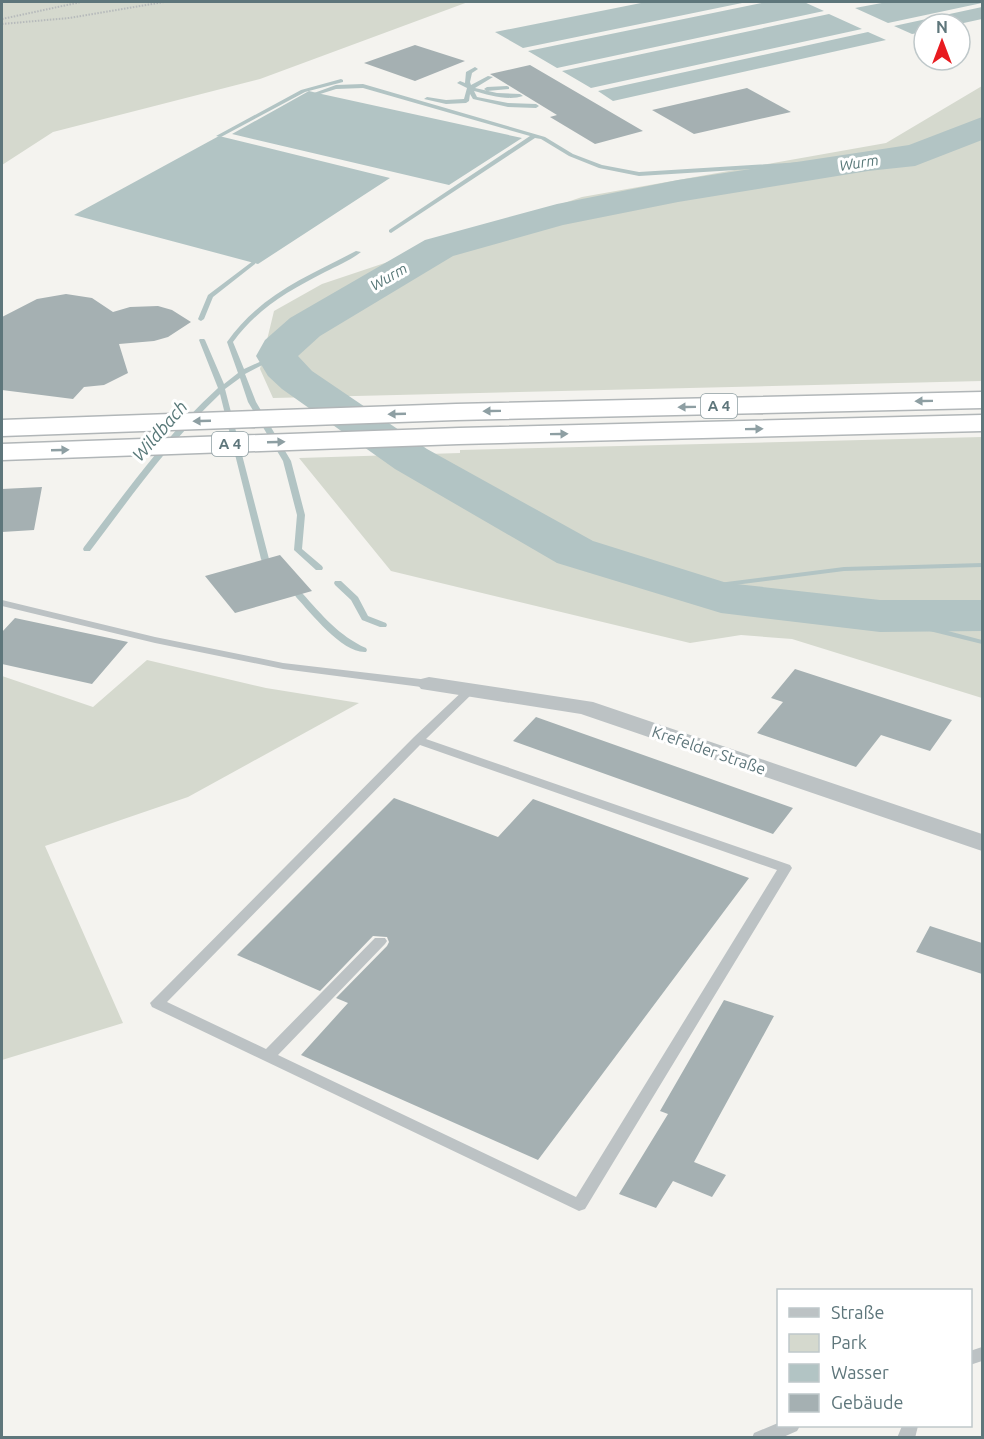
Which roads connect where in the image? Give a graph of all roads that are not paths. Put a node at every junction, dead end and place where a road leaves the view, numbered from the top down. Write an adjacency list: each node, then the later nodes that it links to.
1 (982, 400): 3 (highway, A 4, one-way to 3)
2 (982, 423): 3 (highway, A 4, one-way to 2)
3 (457, 424): 4 (highway, A 4, one-way to 4); 5 (highway, A 4, one-way to 3)
4 (2, 428)
5 (2, 452)
6 (2, 603): 7 (lane)
7 (429, 684): 8 (street, Krefelder Straße)
8 (470, 690): 9 (lane); 10 (street, Krefelder Straße)
9 (418, 740): 12 (lane); 12 (lane)
10 (982, 843)
11 (380, 941): 12 (lane)
12 (268, 1056)
13 (786, 1427): 14 (lane)
14 (760, 1437)

